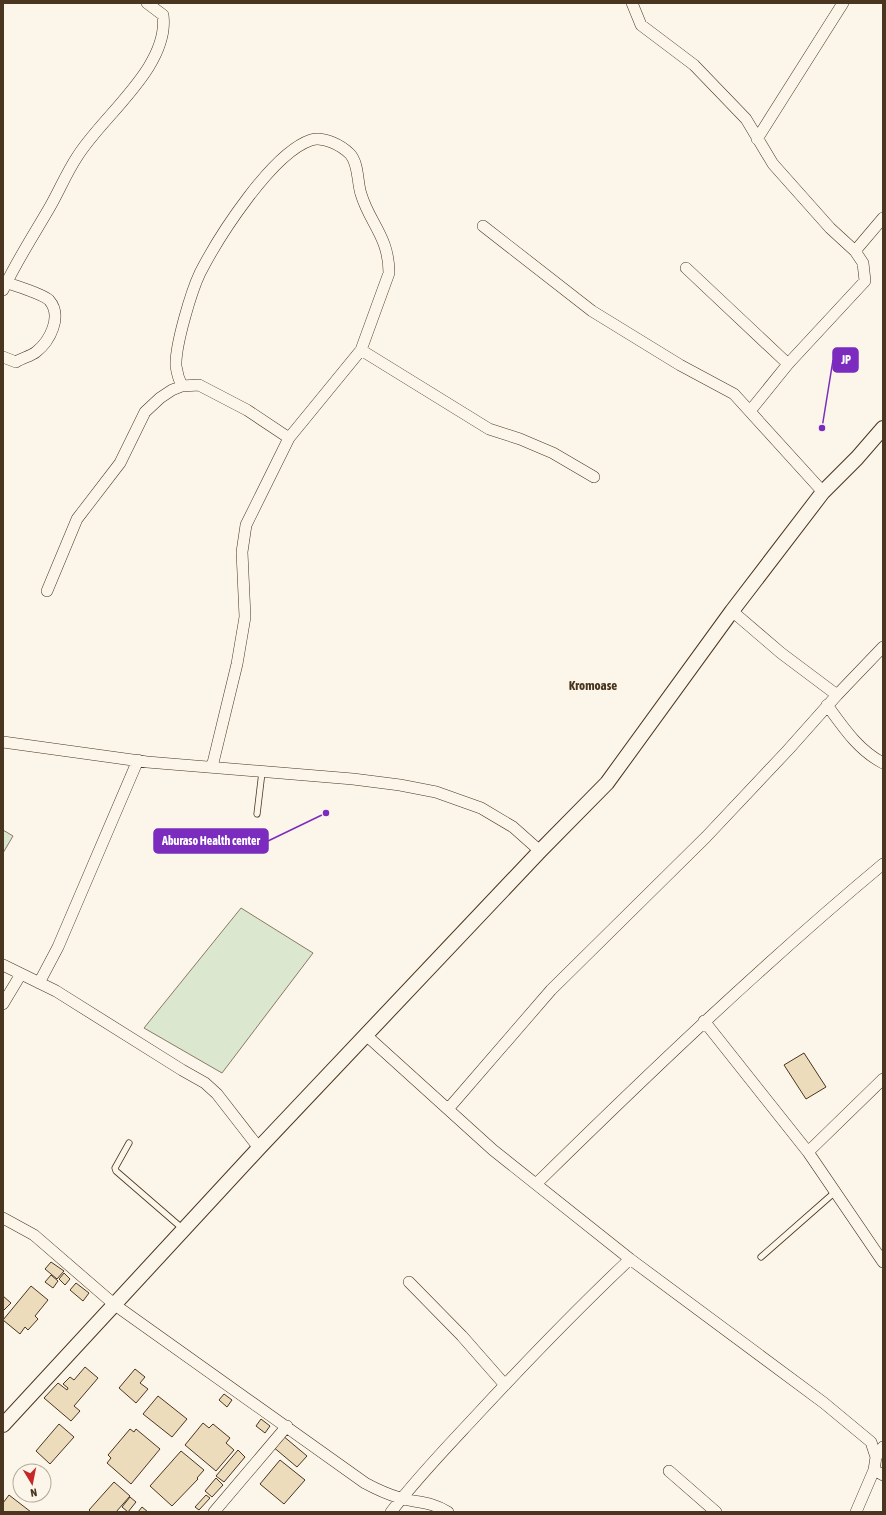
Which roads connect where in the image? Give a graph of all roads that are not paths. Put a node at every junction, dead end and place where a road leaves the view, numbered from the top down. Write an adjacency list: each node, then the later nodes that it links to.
1 (147, 3): 9 (street)
2 (632, 3): 4 (street)
3 (844, 3): 4 (street)
4 (757, 139): 7 (street)
5 (883, 218): 7 (street)
6 (483, 226): 14 (street)
7 (855, 251): 12 (street)
8 (686, 268): 12 (street)
9 (5, 286): 11 (street)
10 (360, 350): 13 (street); 16 (street); 17 (street)
11 (3, 358)
12 (788, 364): 14 (street)
13 (182, 386): 16 (street); 19 (street)
14 (750, 411): 18 (street)
15 (883, 428): 18 (street)
16 (289, 438): 27 (street)
17 (594, 477)
18 (823, 492): 20 (street)
19 (48, 591)
20 (732, 611): 22 (street); 30 (street)
21 (883, 648): 22 (street)
22 (836, 695): 23 (street)
23 (827, 705): 26 (street); 39 (street)
24 (3, 742): 25 (street)
25 (138, 760): 27 (street); 34 (street)
26 (883, 763)
27 (212, 767): 28 (street)
28 (262, 772): 29 (lane); 30 (street)
29 (257, 814)
30 (540, 851): 37 (street)
31 (883, 864): 36 (street)
32 (3, 965): 33 (street)
33 (21, 974): 34 (street); 35 (street)
34 (39, 983): 41 (street)
35 (3, 1004)
36 (704, 1021): 42 (street); 43 (street)
37 (367, 1036): 39 (street); 41 (street)
38 (883, 1079): 42 (street)
39 (448, 1108): 43 (street)
40 (129, 1143): 46 (lane)
41 (260, 1148): 46 (street)
42 (808, 1152): 44 (street)
43 (536, 1184): 48 (street)
44 (835, 1192): 47 (lane); 49 (street)
45 (3, 1218): 51 (street)
46 (184, 1230): 51 (street)
47 (761, 1257)
48 (630, 1259): 52 (street); 56 (street)
49 (883, 1262)
50 (409, 1282): 52 (street)
51 (115, 1304): 53 (street); 54 (street)
52 (505, 1385): 59 (street)
53 (3, 1425)
54 (287, 1426): 59 (street); 60 (street)
55 (883, 1447): 56 (street)
56 (876, 1457): 58 (street)
57 (669, 1471): 63 (street)
58 (879, 1473): 64 (street)
59 (401, 1498): 61 (street); 62 (street)
60 (214, 1512)
61 (391, 1512)
62 (448, 1512)
63 (716, 1512)
64 (856, 1512)

